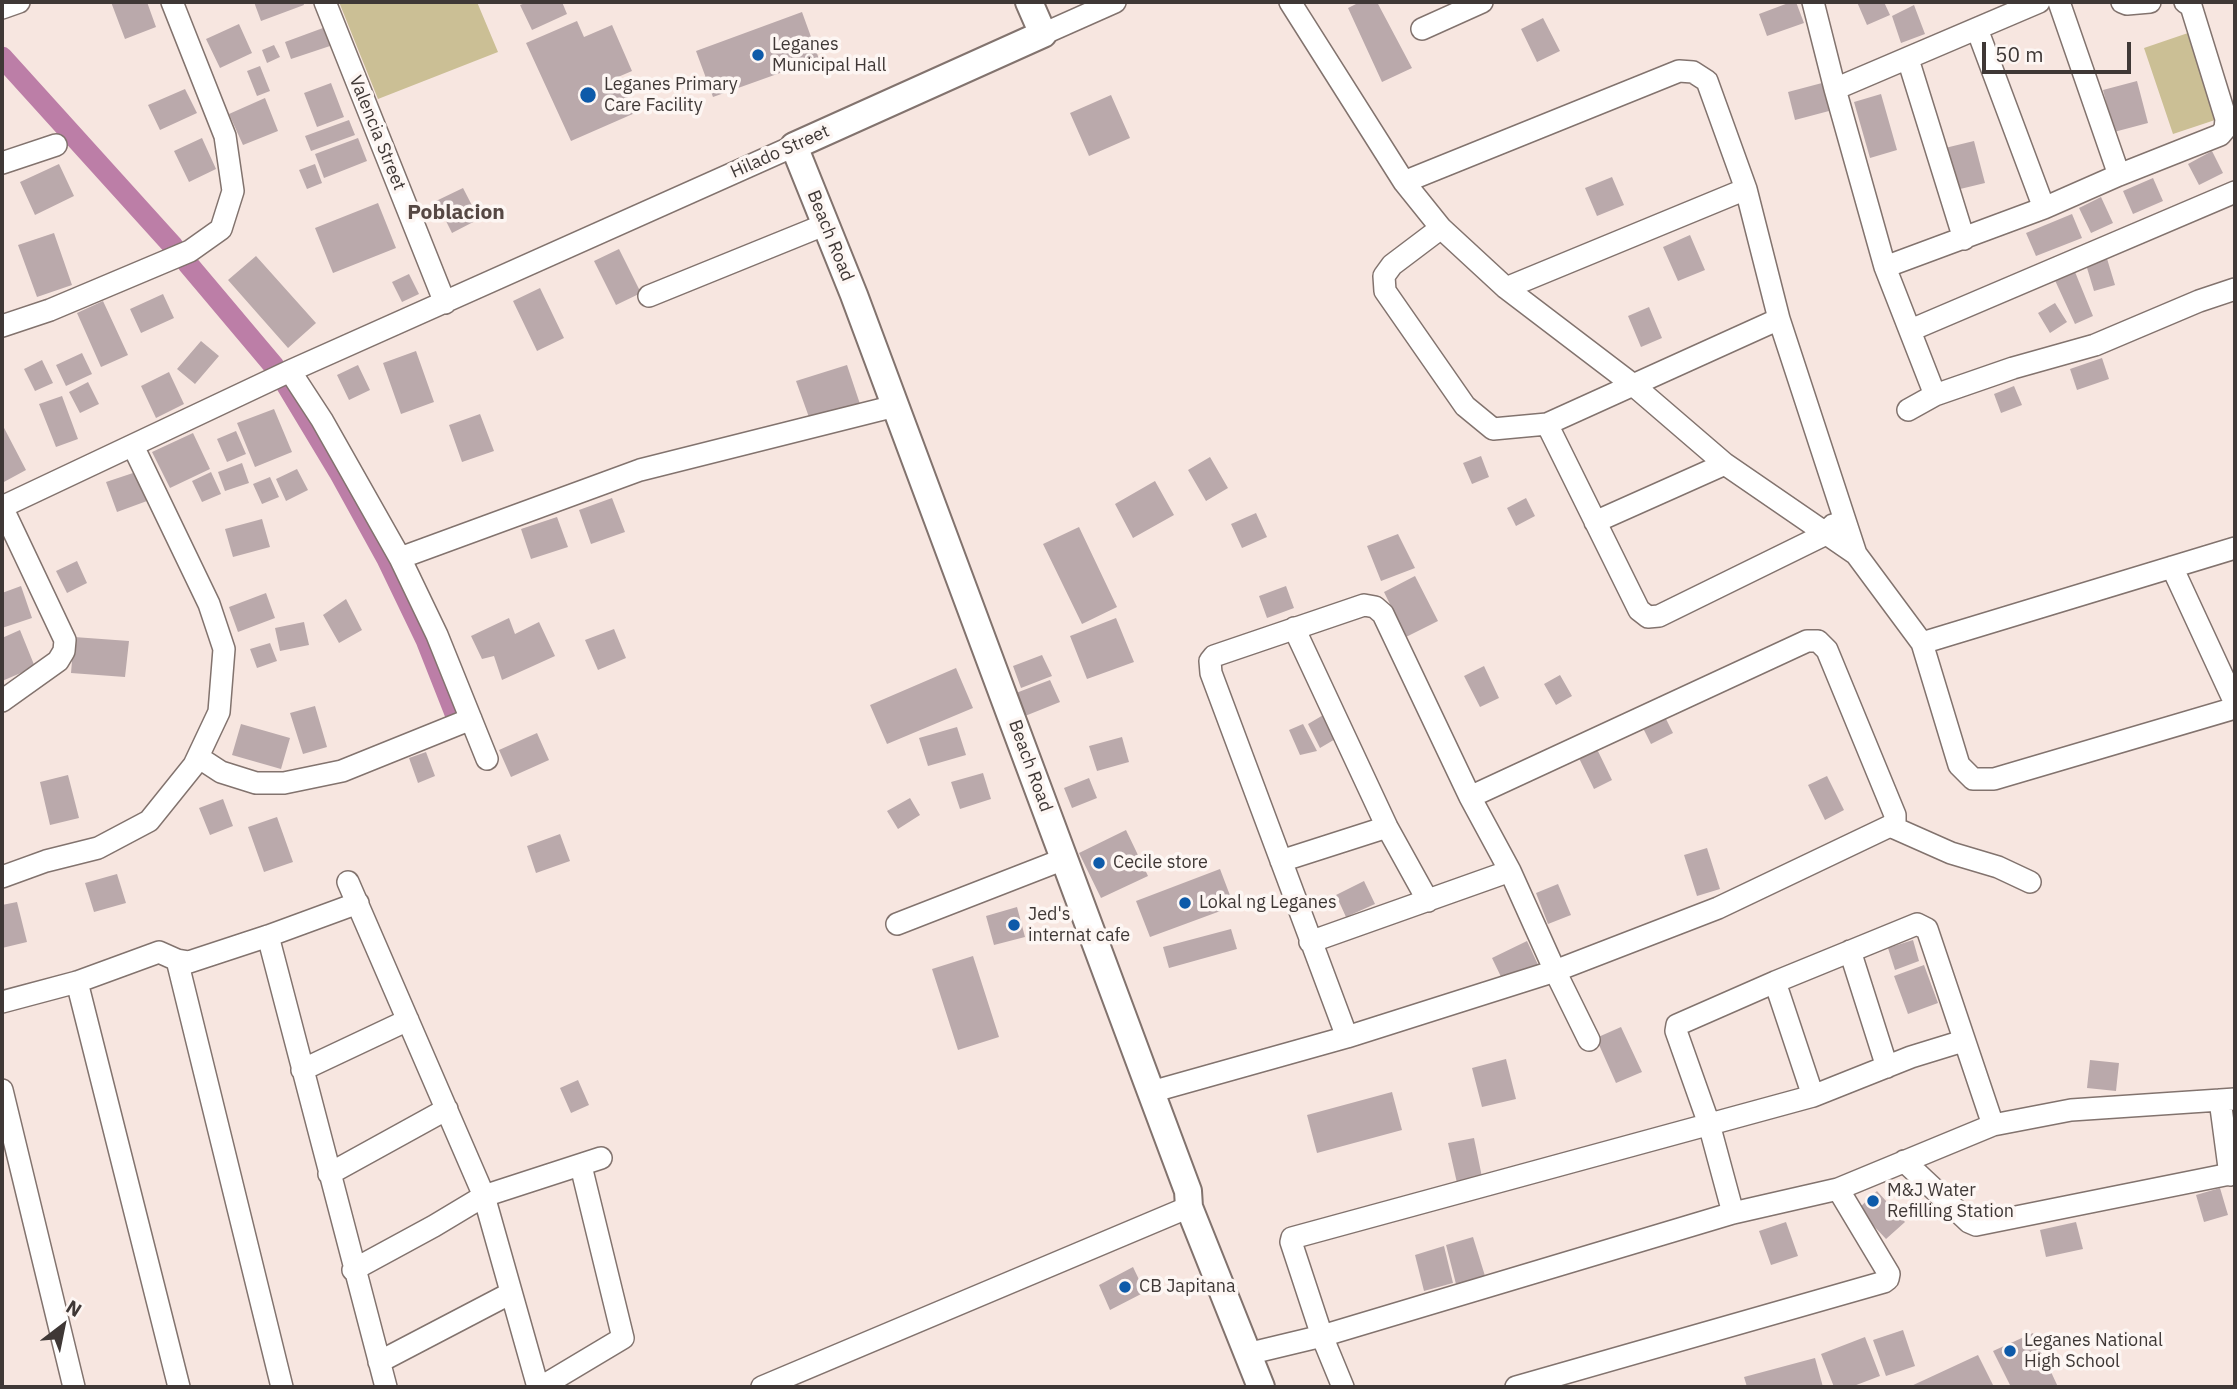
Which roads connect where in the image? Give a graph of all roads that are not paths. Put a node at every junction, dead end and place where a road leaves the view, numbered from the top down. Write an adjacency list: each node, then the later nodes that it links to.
1 (19, 2): 14 (street)
2 (172, 2): 37 (street)
3 (325, 2): 35 (street, Valencia Street)
4 (1029, 2): 17 (main road)
5 (1115, 2): 17 (street, Hilado Street)
6 (1290, 2): 24 (street)
7 (1482, 2): 15 (street)
8 (1813, 2): 19 (street)
9 (2039, 2): 16 (street)
10 (2059, 2): 23 (street)
11 (2122, 2): 12 (street)
12 (2150, 2)
13 (2185, 2): 23 (street)
14 (2, 8)
15 (1422, 29)
16 (1977, 29): 18 (street); 27 (street)
17 (1043, 34): 21 (main road, Hilado Street)
18 (1908, 59): 19 (street); 30 (street)
19 (1835, 89): 31 (street)
20 (56, 145): 22 (street)
21 (794, 146): 28 (main road, Beach Road); 35 (street, Hilado Street)
22 (2, 163)
23 (2119, 175): 27 (street)
24 (1404, 182): 25 (street); 29 (street)
25 (1746, 189): 32 (street); 36 (street)
26 (2235, 192): 38 (street)
27 (2044, 208): 30 (street)
28 (824, 225): 34 (street); 42 (main road, Beach Road)
29 (1441, 228): 32 (street); 44 (street)
30 (1964, 239): 31 (street)
31 (1885, 267): 38 (street)
32 (1506, 288): 40 (street)
33 (2235, 289): 41 (street)
34 (649, 296)
35 (445, 303): 39 (street, Hilado Street)
36 (1779, 319): 40 (street); 48 (street)
37 (2, 326)
38 (1910, 330): 41 (street)
39 (290, 371): 45 (street, Hilado Street); 53 (street)
40 (1632, 384): 44 (street); 46 (street)
41 (1935, 395): 43 (street)
42 (895, 406): 53 (street); 65 (main road, Beach Road)
43 (1908, 410)
44 (1547, 424): 49 (street)
45 (133, 446): 47 (street, Hilado Street); 60 (street)
46 (1726, 464): 49 (street); 50 (street)
47 (2, 507): 57 (street)
48 (1843, 511): 50 (street); 52 (street)
49 (1595, 522): 50 (street)
50 (1826, 534): 52 (street)
51 (2235, 548): 54 (street)
52 (1856, 554): 56 (street)
53 (400, 558): 59 (street)
54 (2172, 567): 56 (street); 58 (street)
55 (1294, 628): 62 (street); 64 (street); 66 (street)
56 (1922, 643): 58 (street)
57 (2, 701)
58 (2235, 705)
59 (471, 719): 60 (street); 61 (street)
60 (198, 757): 68 (street)
61 (486, 759)
62 (1470, 797): 63 (street); 67 (street)
63 (1890, 826): 69 (street); 78 (street)
64 (1387, 827): 66 (street); 71 (street)
65 (1065, 859): 73 (street); 89 (main road, Beach Road)
66 (1281, 861): 75 (street)
67 (1510, 871): 71 (street); 78 (street)
68 (2, 877)
69 (2030, 882)
70 (348, 883): 72 (street)
71 (1428, 901): 75 (street)
72 (358, 902): 74 (street); 82 (street)
73 (897, 923)
74 (268, 936): 77 (street); 87 (street)
75 (1310, 942): 83 (street)
76 (1850, 951): 80 (street); 85 (street); 86 (street)
77 (177, 960): 79 (street); 111 (street)
78 (1555, 971): 83 (street); 84 (street)
79 (77, 982): 81 (street); 110 (street)
80 (1775, 982): 90 (street); 93 (street)
81 (2, 1002)
82 (408, 1020): 87 (street); 92 (street)
83 (1347, 1037): 89 (street)
84 (1589, 1040)
85 (1963, 1041): 86 (street); 94 (street)
86 (1886, 1067): 90 (street)
87 (302, 1070): 98 (street)
88 (2, 1090): 109 (street)
89 (1151, 1092): 102 (main road, Beach Road)
90 (1813, 1096): 93 (street)
91 (2228, 1099): 94 (street); 99 (street)
92 (447, 1109): 98 (street); 101 (street)
93 (1709, 1124): 103 (street); 106 (street)
94 (1993, 1125): 96 (street)
95 (601, 1158): 97 (street)
96 (1904, 1161): 99 (street); 100 (street)
97 (581, 1166): 101 (street); 113 (street)
98 (329, 1174): 104 (street)
99 (2233, 1174)
100 (1838, 1189): 103 (street); 117 (street)
101 (484, 1196): 104 (street); 105 (street)
102 (1189, 1207): 107 (main road, Beach Road); 114 (street)
103 (1733, 1213): 106 (street)
104 (353, 1270): 108 (street)
105 (511, 1293): 108 (street); 113 (street)
106 (1322, 1336): 107 (street); 116 (street)
107 (1247, 1354): 115 (main road, Beach Road)
108 (380, 1362): 112 (street)
109 (74, 1387)
110 (179, 1387)
111 (282, 1387)
112 (386, 1387)
113 (539, 1387)
114 (762, 1387)
115 (1261, 1387)
116 (1343, 1387)
117 (1516, 1387)

